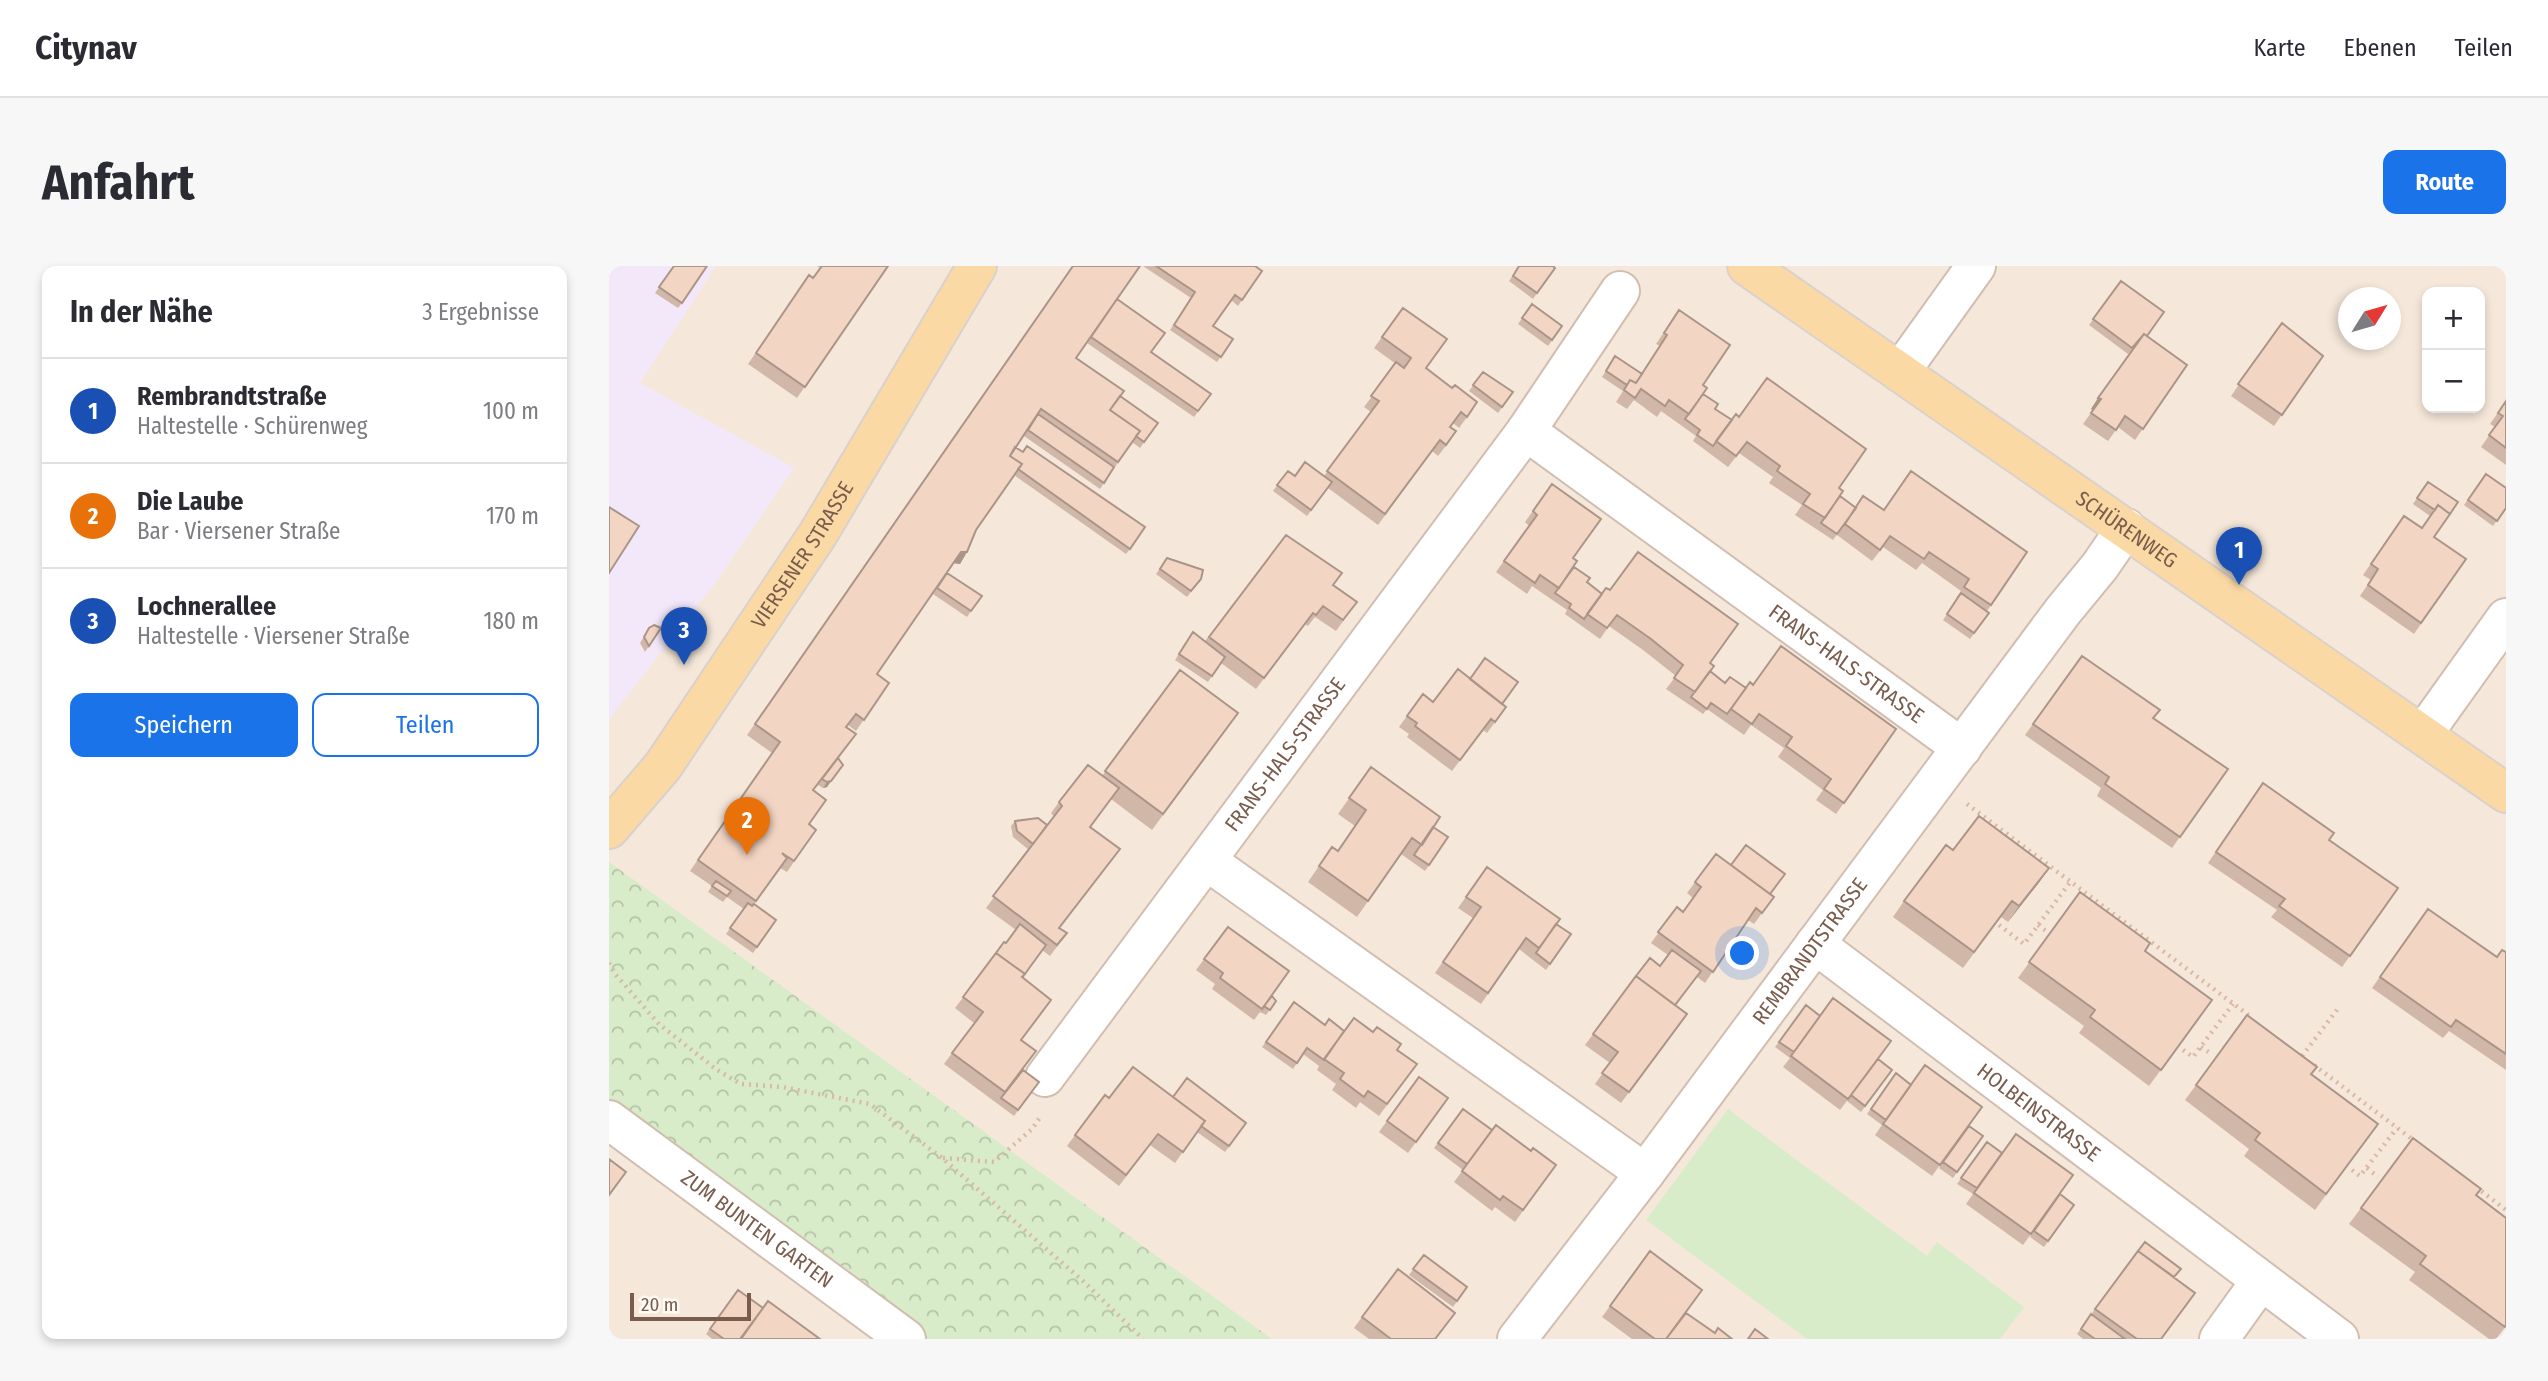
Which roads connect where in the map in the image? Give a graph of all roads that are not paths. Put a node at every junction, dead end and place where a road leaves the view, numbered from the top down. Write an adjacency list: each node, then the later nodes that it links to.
1 (977, 266): 12 (main road, VIERSENER STRASSE)
2 (1747, 266): 5 (main road, SCHÜRENWEG)
3 (1976, 266): 5 (street)
4 (1620, 291): 6 (street, FRANS-HALS-STRASSE)
5 (1901, 372): 7 (main road, SCHÜRENWEG)
6 (1526, 430): 10 (street, FRANS-HALS-STRASSE); 13 (street, FRANS-HALS-STRASSE)
7 (2126, 528): 9 (main road, SCHÜRENWEG); 10 (street, REMBRANDTSTRASSE)
8 (2506, 618): 9 (street)
9 (2423, 734): 11 (main road, SCHÜRENWEG)
10 (1962, 748): 14 (street, REMBRANDTSTRASSE)
11 (2506, 793)
12 (609, 829)
13 (1206, 861): 15 (street, FRANS-HALS-STRASSE); 17 (street)
14 (1815, 944): 17 (street, REMBRANDTSTRASSE); 18 (street, HOLBEINSTRASSE)
15 (1045, 1077)
16 (609, 1120): 19 (street, ZUM BUNTEN GARTEN)
17 (1645, 1173): 20 (street, REMBRANDTSTRASSE)
18 (2260, 1282): 21 (street); 22 (street, HOLBEINSTRASSE)
19 (906, 1339)
20 (1517, 1339)
21 (2219, 1339)
22 (2339, 1339)

